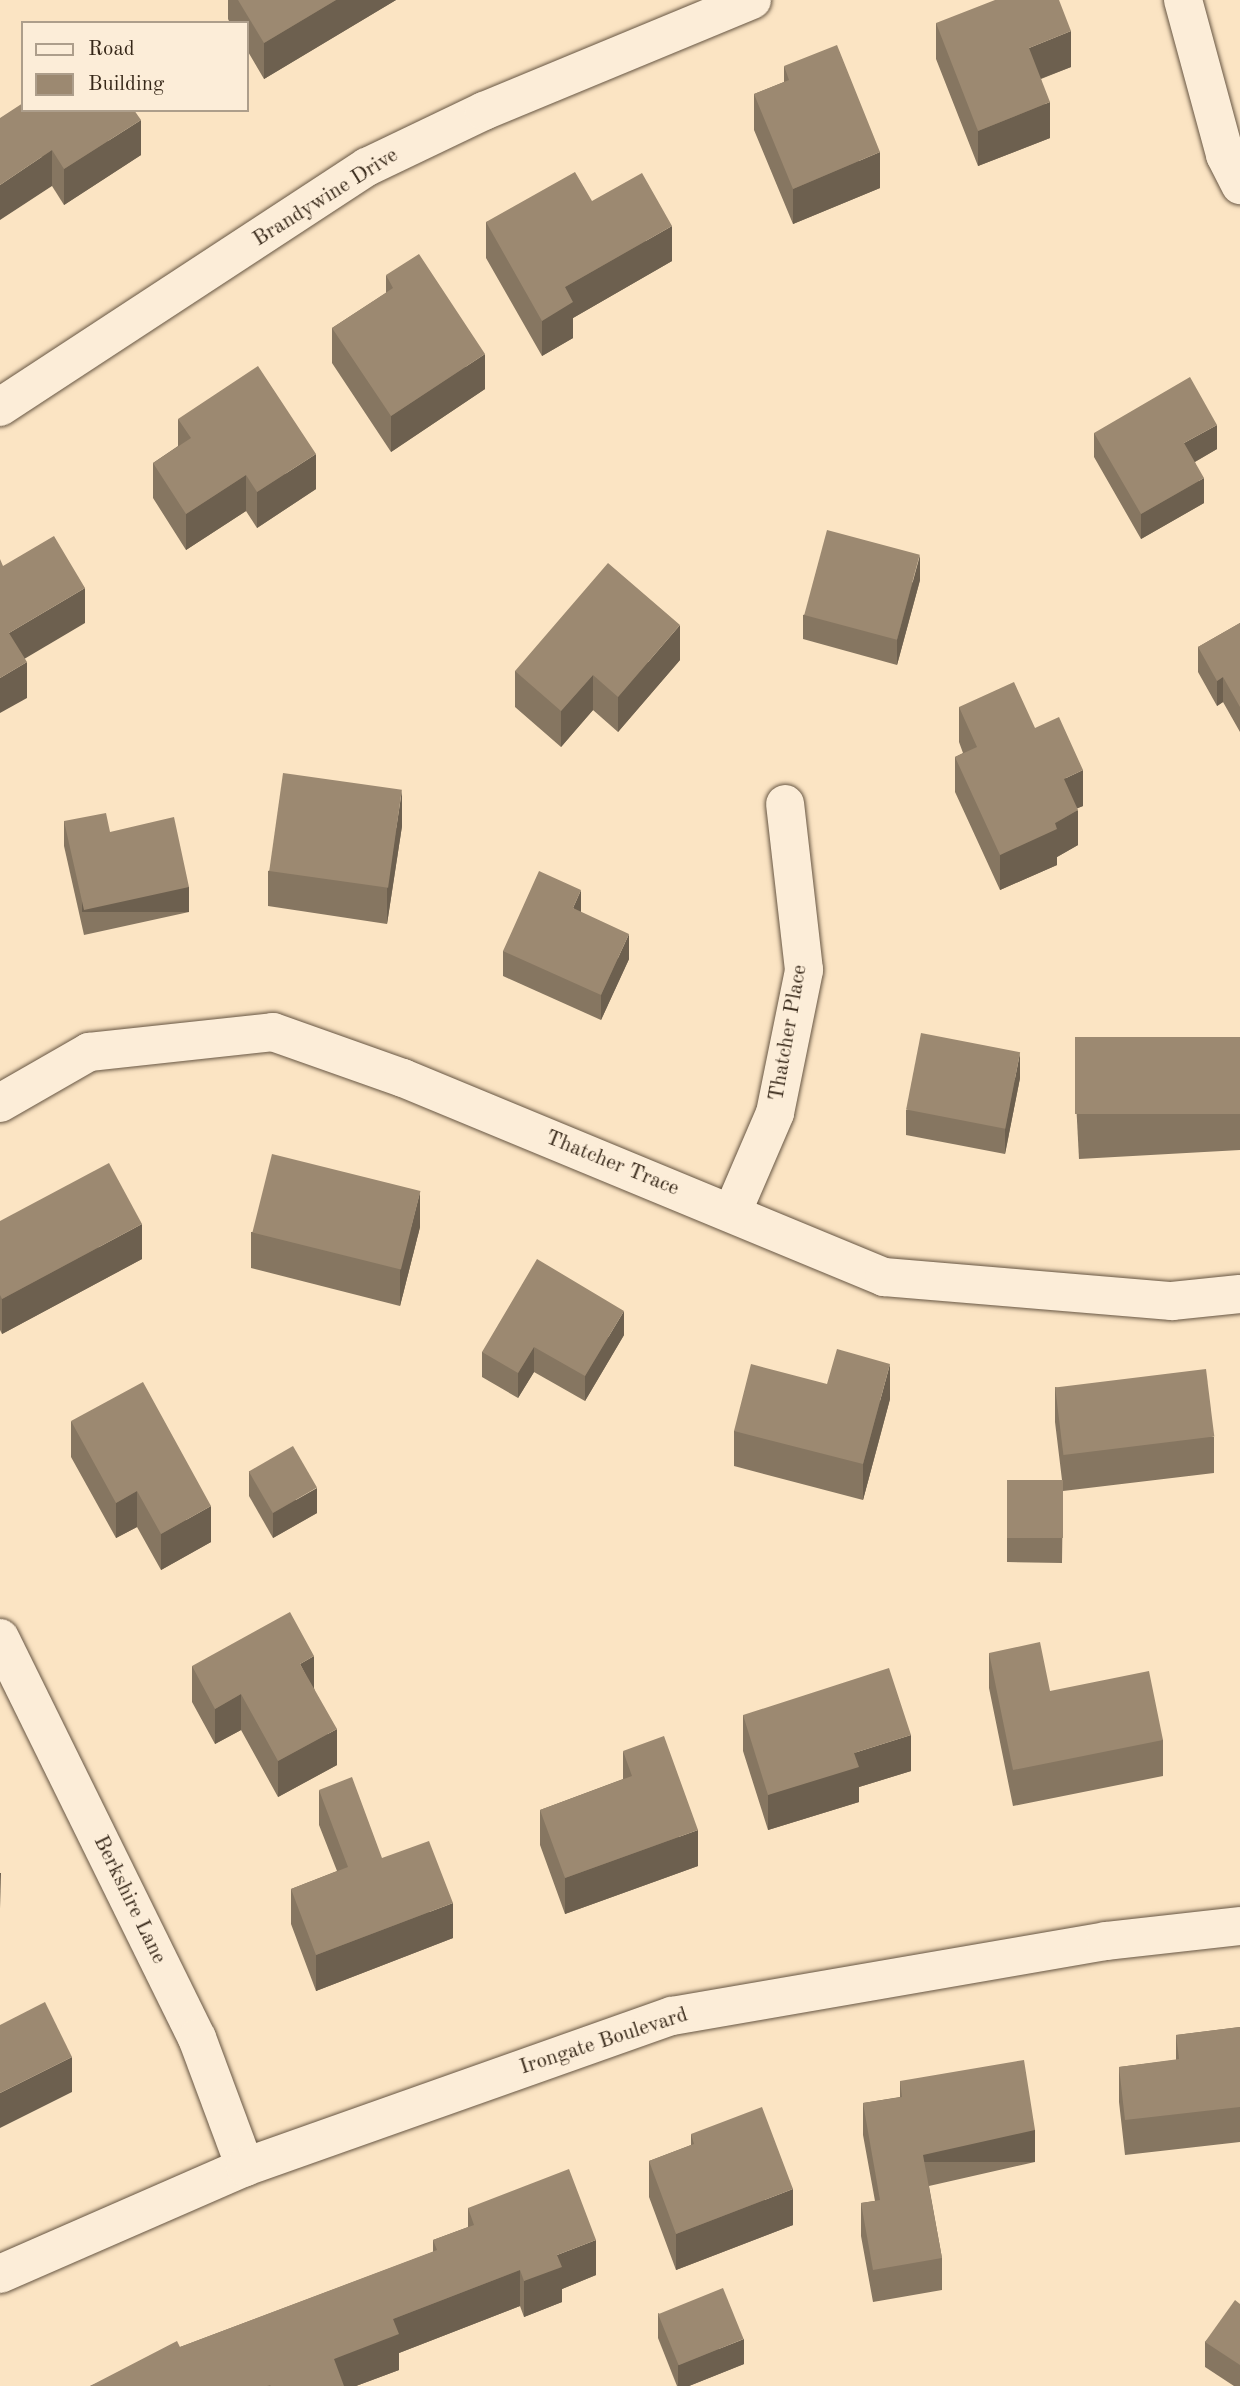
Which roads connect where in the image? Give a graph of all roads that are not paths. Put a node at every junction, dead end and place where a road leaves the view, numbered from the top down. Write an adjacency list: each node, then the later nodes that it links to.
1 (752, 0): 4 (street, Brandywine Drive)
2 (1184, 0): 3 (street)
3 (1240, 185)
4 (0, 407)
5 (785, 804): 7 (street, Thatcher Place)
6 (0, 1102): 7 (street, Thatcher Trace)
7 (732, 1213): 8 (street, Thatcher Trace)
8 (1240, 1294)
9 (0, 1638): 11 (street, Berkshire Lane)
10 (1240, 1926): 11 (street, Irongate Boulevard)
11 (245, 2167): 12 (street, Irongate Boulevard)
12 (0, 2274)

